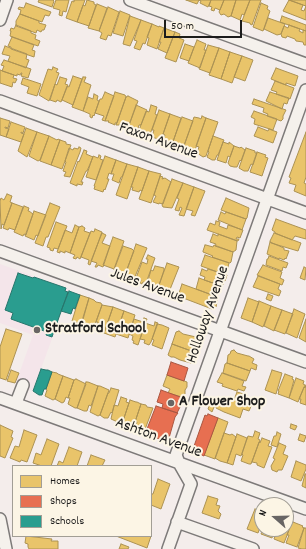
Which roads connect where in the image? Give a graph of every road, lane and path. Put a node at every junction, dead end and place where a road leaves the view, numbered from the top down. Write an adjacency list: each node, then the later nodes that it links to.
1 (7, 0): 3 (street)
2 (130, 0): 4 (street)
3 (0, 20)
4 (306, 64)
5 (306, 90): 7 (street, Holloway Avenue)
6 (0, 101): 7 (street, Faxon Avenue)
7 (267, 199): 8 (street, Faxon Avenue); 10 (street, Holloway Avenue)
8 (306, 213)
9 (0, 251): 10 (street, Jules Avenue)
10 (220, 331): 11 (street, Jules Avenue); 15 (street, Holloway Avenue)
11 (306, 362)
12 (24, 385): 14 (street)
13 (0, 398): 14 (street, Ashton Avenue)
14 (16, 403): 15 (street, Ashton Avenue)
15 (179, 463): 16 (street, Ashton Avenue); 18 (street)
16 (306, 509)
17 (0, 520): 19 (street)
18 (177, 522): 20 (street); 21 (street)
19 (6, 549)
20 (168, 549)
21 (253, 549)

